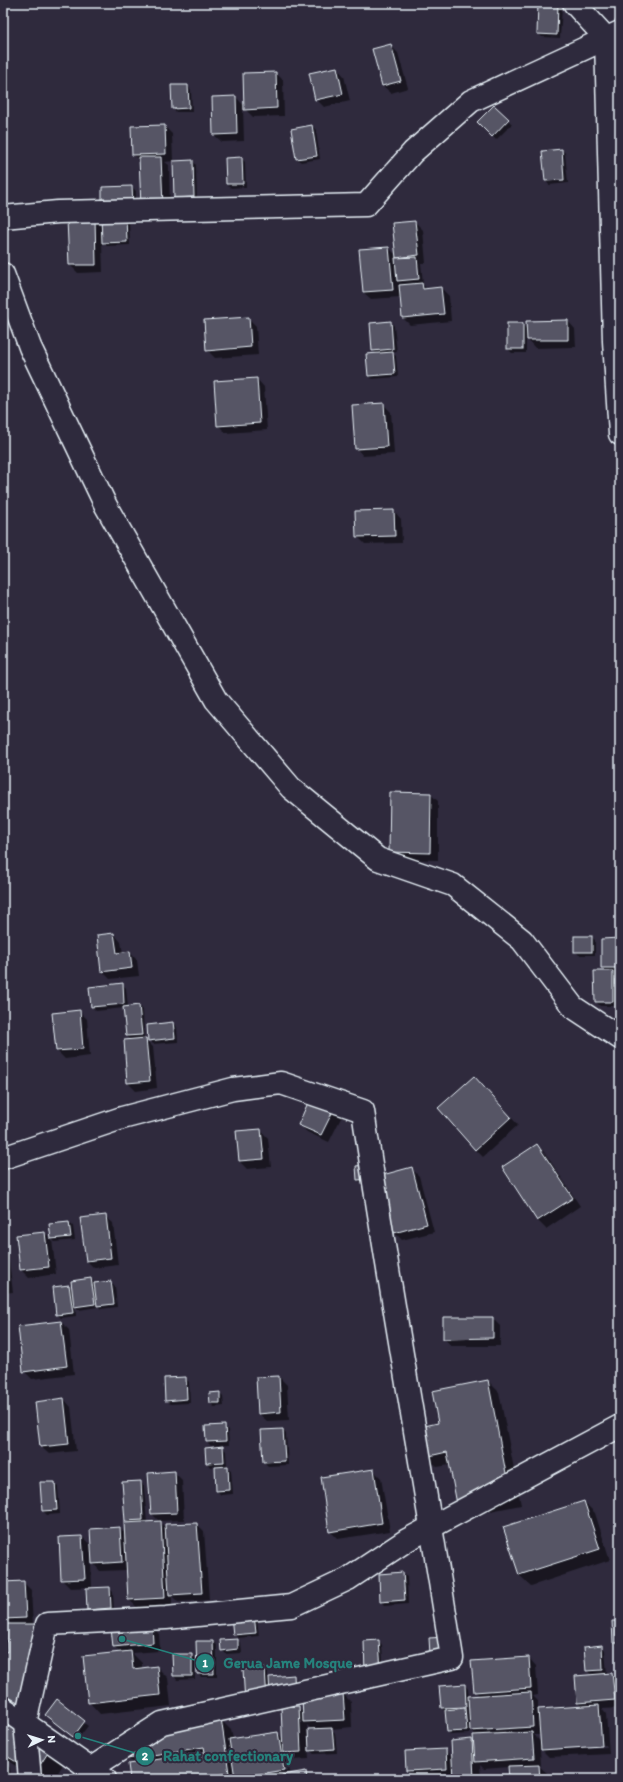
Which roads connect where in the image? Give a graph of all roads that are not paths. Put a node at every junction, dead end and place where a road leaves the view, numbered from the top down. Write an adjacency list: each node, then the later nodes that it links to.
1 (574, 3): 2 (street)
2 (613, 35): 3 (street); 4 (street)
3 (614, 144): 6 (street)
4 (3, 218)
5 (3, 274): 7 (street)
6 (620, 434)
7 (620, 1038)
8 (3, 1158): 10 (street)
9 (620, 1426): 10 (street)
10 (432, 1527): 12 (street); 13 (street)
11 (3, 1708): 12 (street)
12 (26, 1723): 13 (street); 14 (street)
13 (98, 1774)
14 (30, 1779)

